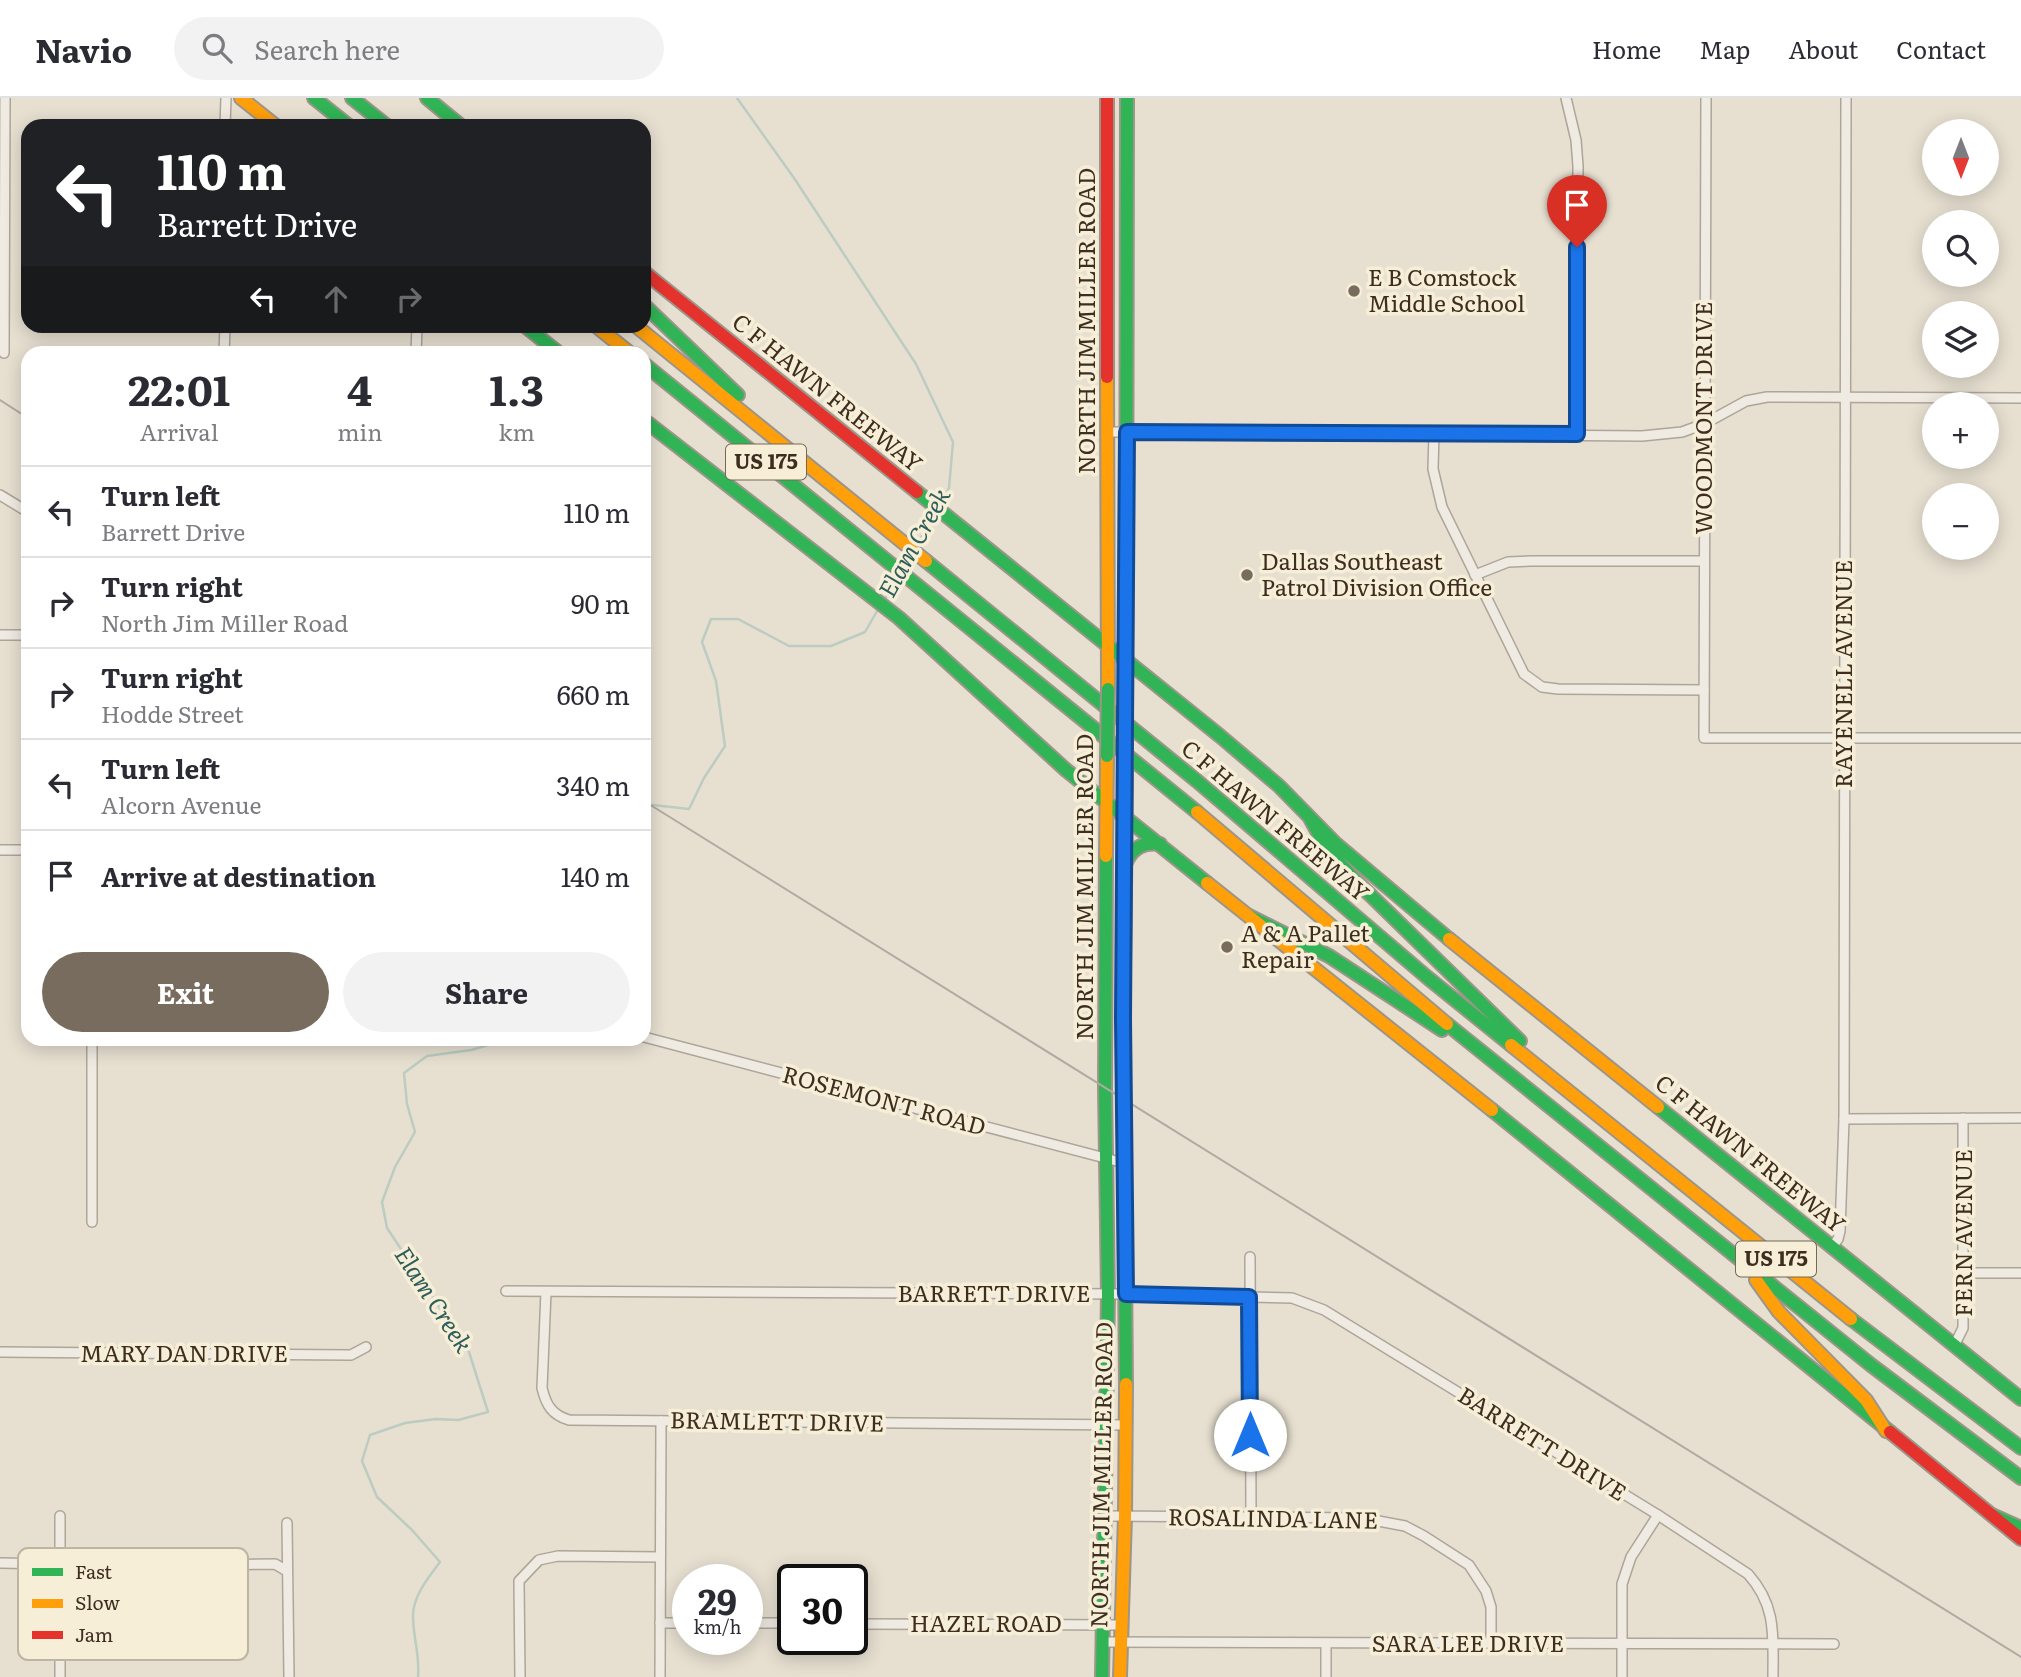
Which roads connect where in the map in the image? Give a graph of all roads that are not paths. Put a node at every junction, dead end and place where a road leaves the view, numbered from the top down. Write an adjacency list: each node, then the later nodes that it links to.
1 (5, 98): 28 (street)
2 (226, 98): 12 (street)
3 (241, 98): 13 (main road)
4 (314, 98): 14 (main road)
5 (352, 98): 15 (main road)
6 (427, 98): 16 (main road)
7 (1107, 98): 17 (main road, NORTH JIM MILLER ROAD)
8 (1127, 98): 18 (main road, NORTH JIM MILLER ROAD)
9 (1566, 98): 38 (street)
10 (1706, 98): 32 (street, WOODMONT DRIVE)
11 (1846, 98): 30 (street, RAYENELL AVENUE)
12 (225, 119)
13 (267, 119)
14 (340, 119)
15 (378, 119)
16 (452, 119)
17 (1108, 225): 18 (main road); 20 (main road, NORTH JIM MILLER ROAD)
18 (1127, 225): 21 (main road, NORTH JIM MILLER ROAD)
19 (651, 278): 49 (main road, C F HAWN FREEWAY)
20 (1108, 304): 21 (main road); 35 (main road, NORTH JIM MILLER ROAD)
21 (1126, 305): 36 (main road, NORTH JIM MILLER ROAD)
22 (651, 312): 34 (main road)
23 (534, 333): 26 (main road)
24 (645, 333): 34 (main road, C F HAWN FREEWAY / US 175)
25 (607, 334): 27 (main road)
26 (550, 346)
27 (621, 346)
28 (4, 353)
29 (651, 370): 64 (main road, C F HAWN FREEWAY / US 175)
30 (1844, 398): 31 (street); 32 (street); 52 (street, RAYENELL AVENUE)
31 (2021, 398)
32 (1704, 424): 38 (street); 43 (street, WOODMONT DRIVE)
33 (651, 425): 54 (main road)
34 (767, 430): 65 (main road, C F HAWN FREEWAY / US 175)
35 (1109, 432): 36 (street); 41 (main road, NORTH JIM MILLER ROAD)
36 (1127, 432): 37 (street); 42 (main road, NORTH JIM MILLER ROAD)
37 (1434, 433): 38 (street); 44 (street)
38 (1577, 434)
39 (0, 495): 40 (street)
40 (21, 508)
41 (1109, 513): 42 (main road); 46 (main road, NORTH JIM MILLER ROAD)
42 (1127, 514): 45 (main road, NORTH JIM MILLER ROAD)
43 (1703, 561): 44 (street); 51 (street, WOODMONT DRIVE)
44 (1475, 575): 51 (street)
45 (1127, 584): 46 (main road); 50 (main road, NORTH JIM MILLER ROAD)
46 (1108, 586): 49 (main road, NORTH JIM MILLER ROAD)
47 (0, 635): 48 (street)
48 (21, 635)
49 (1108, 646): 50 (main road, C F HAWN FREEWAY); 54 (main road, NORTH JIM MILLER ROAD, bridge)
50 (1127, 663): 55 (main road, NORTH JIM MILLER ROAD, bridge); 56 (main road, C F HAWN FREEWAY)
51 (1704, 690): 52 (street, WOODMONT DRIVE)
52 (1844, 738): 53 (street); 68 (street, RAYENELL AVENUE)
53 (2021, 738)
54 (1107, 802): 55 (main road); 69 (main road, NORTH JIM MILLER ROAD)
55 (1126, 817): 57 (main road); 60 (main road, NORTH JIM MILLER ROAD)
56 (1311, 820): 65 (main road); 72 (main road, C F HAWN FREEWAY)
57 (1160, 844): 60 (main road); 61 (main road)
58 (0, 850): 59 (street)
59 (21, 850)
60 (1124, 876): 70 (main road, NORTH JIM MILLER ROAD)
61 (1250, 916): 64 (main road); 89 (main road)
62 (651, 1039): 69 (street, ROSEMONT ROAD)
63 (92, 1046): 71 (street)
64 (1473, 1046): 74 (main road, C F HAWN FREEWAY / US 175)
65 (1535, 1064): 90 (main road, C F HAWN FREEWAY / US 175)
66 (1963, 1118): 67 (street); 68 (street); 75 (street, FERN AVENUE)
67 (2021, 1118)
68 (1844, 1119): 72 (street, RAYENELL AVENUE)
69 (1107, 1159): 70 (street, ROSEMONT ROAD); 80 (main road, NORTH JIM MILLER ROAD)
70 (1124, 1163): 79 (main road, NORTH JIM MILLER ROAD)
71 (92, 1222)
72 (1832, 1247): 82 (main road, C F HAWN FREEWAY)
73 (1250, 1257): 81 (street)
74 (1743, 1263): 89 (main road); 91 (main road, C F HAWN FREEWAY / US 175)
75 (1965, 1273): 76 (street); 82 (street, FERN AVENUE)
76 (2021, 1273)
77 (506, 1291): 78 (street, BARRETT DRIVE)
78 (546, 1292): 80 (street, BARRETT DRIVE); 86 (street, BRAMLETT DRIVE)
79 (1126, 1294): 80 (street, BARRETT DRIVE); 81 (street, BARRETT DRIVE); 88 (main road, NORTH JIM MILLER ROAD)
80 (1108, 1295): 87 (main road, NORTH JIM MILLER ROAD)
81 (1249, 1297): 92 (street, BARRETT DRIVE); 97 (street)
82 (1955, 1344): 85 (main road, C F HAWN FREEWAY)
83 (366, 1347): 84 (street, MARY DAN DRIVE)
84 (0, 1352)
85 (2021, 1399)
86 (661, 1421): 87 (street, BRAMLETT DRIVE); 102 (street)
87 (1107, 1425): 88 (street, BRAMLETT DRIVE); 95 (main road, NORTH JIM MILLER ROAD)
88 (1126, 1425): 96 (main road, NORTH JIM MILLER ROAD)
89 (1886, 1431): 93 (main road)
90 (2021, 1448)
91 (2021, 1478)
92 (1658, 1515): 116 (street); 117 (street, BARRETT DRIVE)
93 (1992, 1515): 99 (main road); 100 (main road)
94 (60, 1516): 101 (street)
95 (1106, 1516): 96 (street, ROSALINDA LANE); 110 (main road, NORTH JIM MILLER ROAD)
96 (1125, 1516): 97 (street, ROSALINDA LANE); 111 (main road, NORTH JIM MILLER ROAD)
97 (1251, 1518): 115 (street, ROSALINDA LANE)
98 (287, 1522): 106 (street)
99 (2021, 1528)
100 (2021, 1539)
101 (60, 1548)
102 (660, 1557): 107 (street); 120 (street)
103 (0, 1563): 104 (street)
104 (18, 1563)
105 (248, 1564): 106 (street)
106 (287, 1571): 119 (street)
107 (660, 1623): 108 (street); 121 (street)
108 (672, 1623)
109 (868, 1624): 110 (street, HAZEL ROAD)
110 (1103, 1625): 111 (street, HAZEL ROAD); 112 (main road, NORTH JIM MILLER ROAD)
111 (1120, 1625): 113 (main road, NORTH JIM MILLER ROAD)
112 (1102, 1642): 113 (street, SARA LEE DRIVE); 122 (main road, NORTH JIM MILLER ROAD)
113 (1120, 1642): 114 (street, SARA LEE DRIVE); 123 (main road, NORTH JIM MILLER ROAD)
114 (1326, 1644): 115 (street, SARA LEE DRIVE); 124 (street)
115 (1491, 1644): 116 (street, SARA LEE DRIVE)
116 (1622, 1644): 117 (street, SARA LEE DRIVE); 125 (street)
117 (1773, 1644): 118 (street, SARA LEE DRIVE); 126 (street, BARRETT DRIVE)
118 (1834, 1644)
119 (289, 1677)
120 (520, 1677)
121 (660, 1677)
122 (1102, 1677)
123 (1120, 1677)
124 (1326, 1677)
125 (1622, 1677)
126 (1773, 1677)

